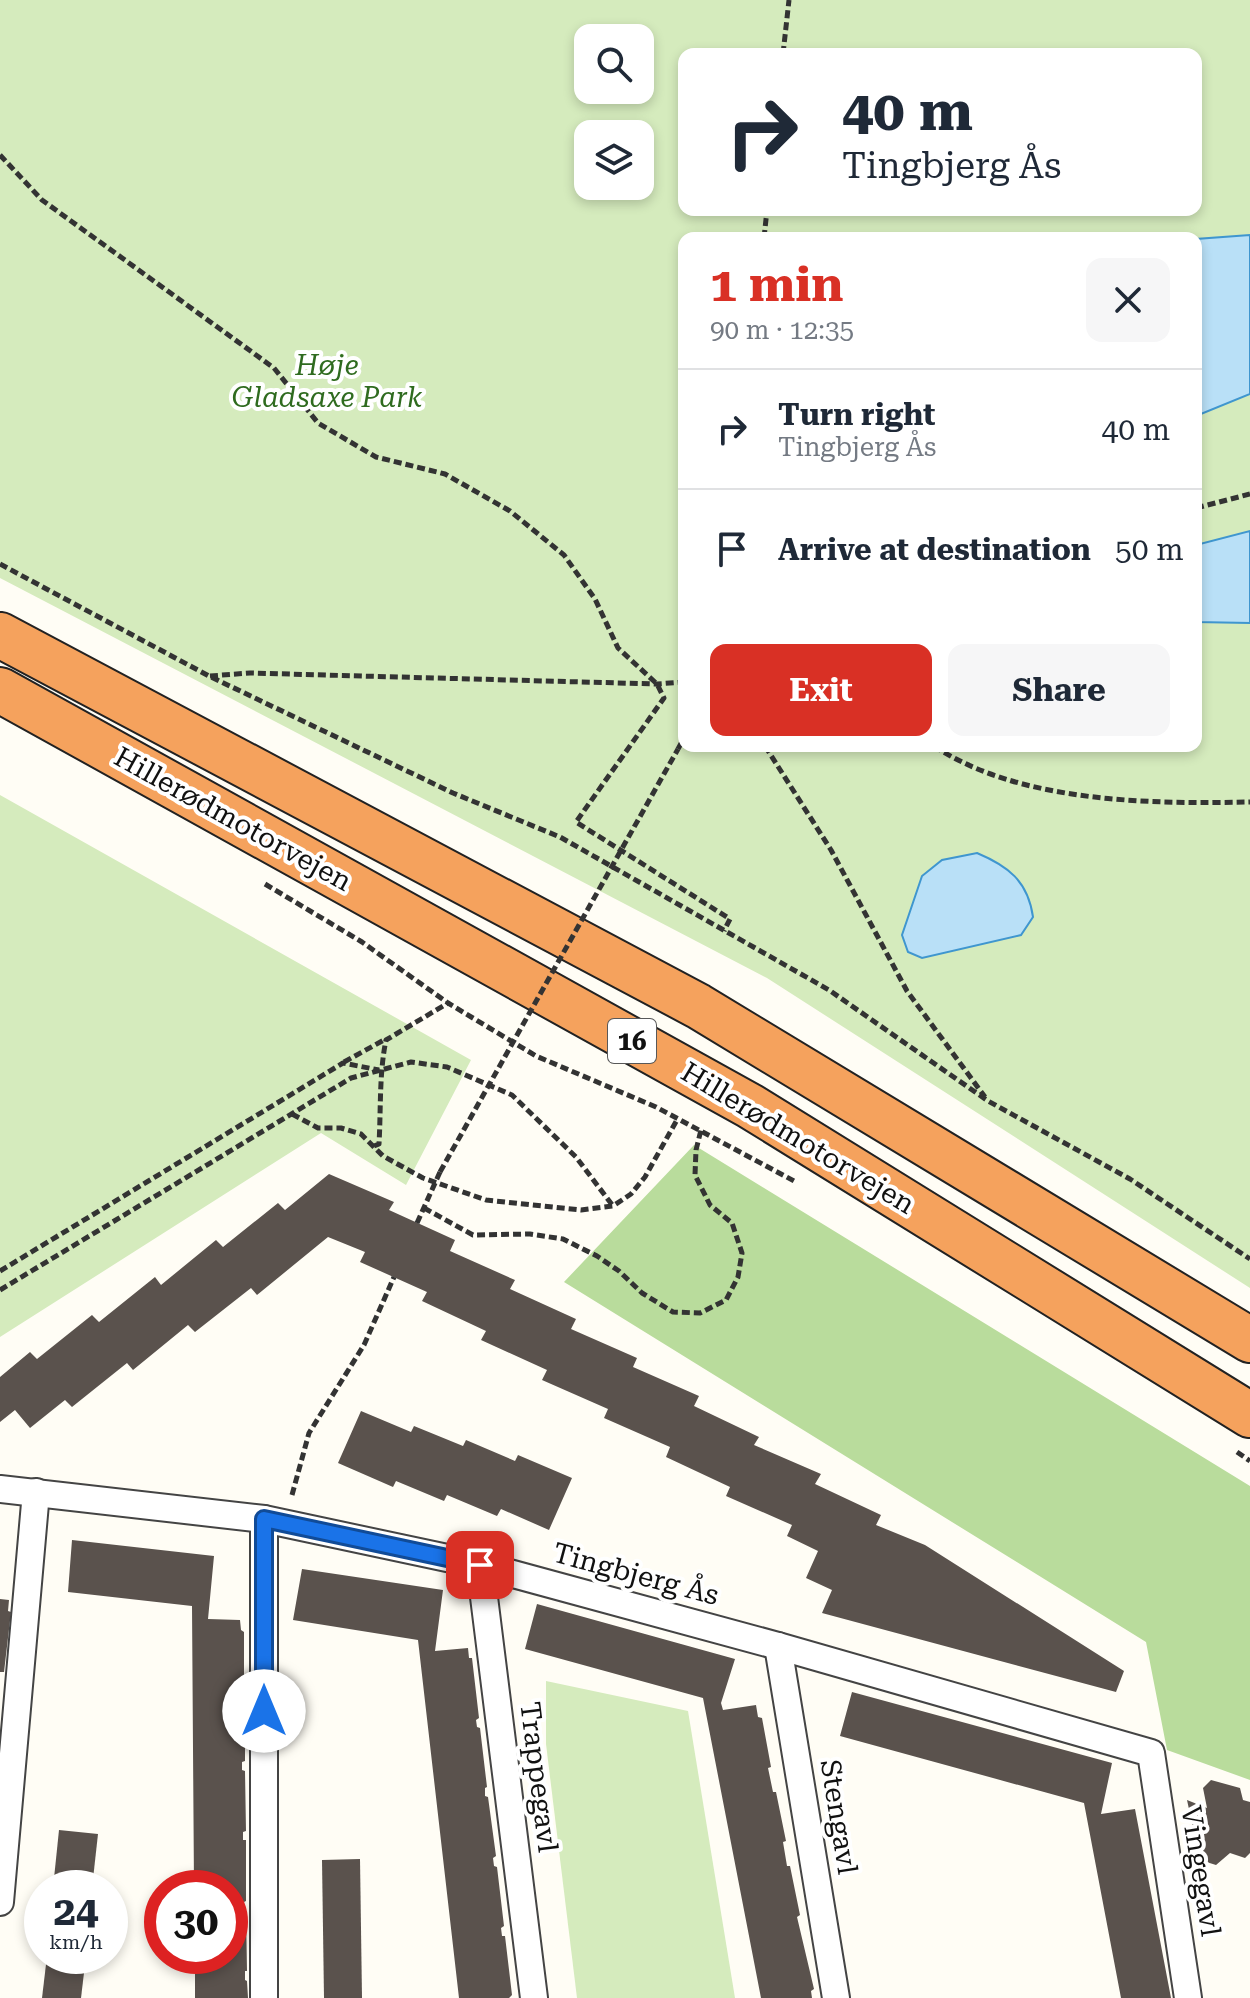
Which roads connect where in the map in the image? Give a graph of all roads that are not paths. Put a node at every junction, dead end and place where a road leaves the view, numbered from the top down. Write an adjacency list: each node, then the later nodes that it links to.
1 (0, 635): 3 (highway, Hillerødmotorvejen / 16)
2 (0, 690): 4 (highway, Hillerødmotorvejen / 16)
3 (1250, 1340)
4 (1237, 1429)
5 (0, 1489): 6 (street, Tingbjerg Ås)
6 (36, 1492): 7 (street, Tingbjerg Ås); 11 (street)
7 (275, 1522): 8 (street, Tingbjerg Ås); 12 (street)
8 (480, 1565): 9 (street, Tingbjerg Ås); 13 (street, Trappegavl)
9 (778, 1646): 10 (street, Tingbjerg Ås); 14 (street, Stengavl)
10 (1151, 1753): 15 (street, Vingegavl)
11 (0, 1902)
12 (264, 1998)
13 (534, 1998)
14 (836, 1998)
15 (1188, 1998)

